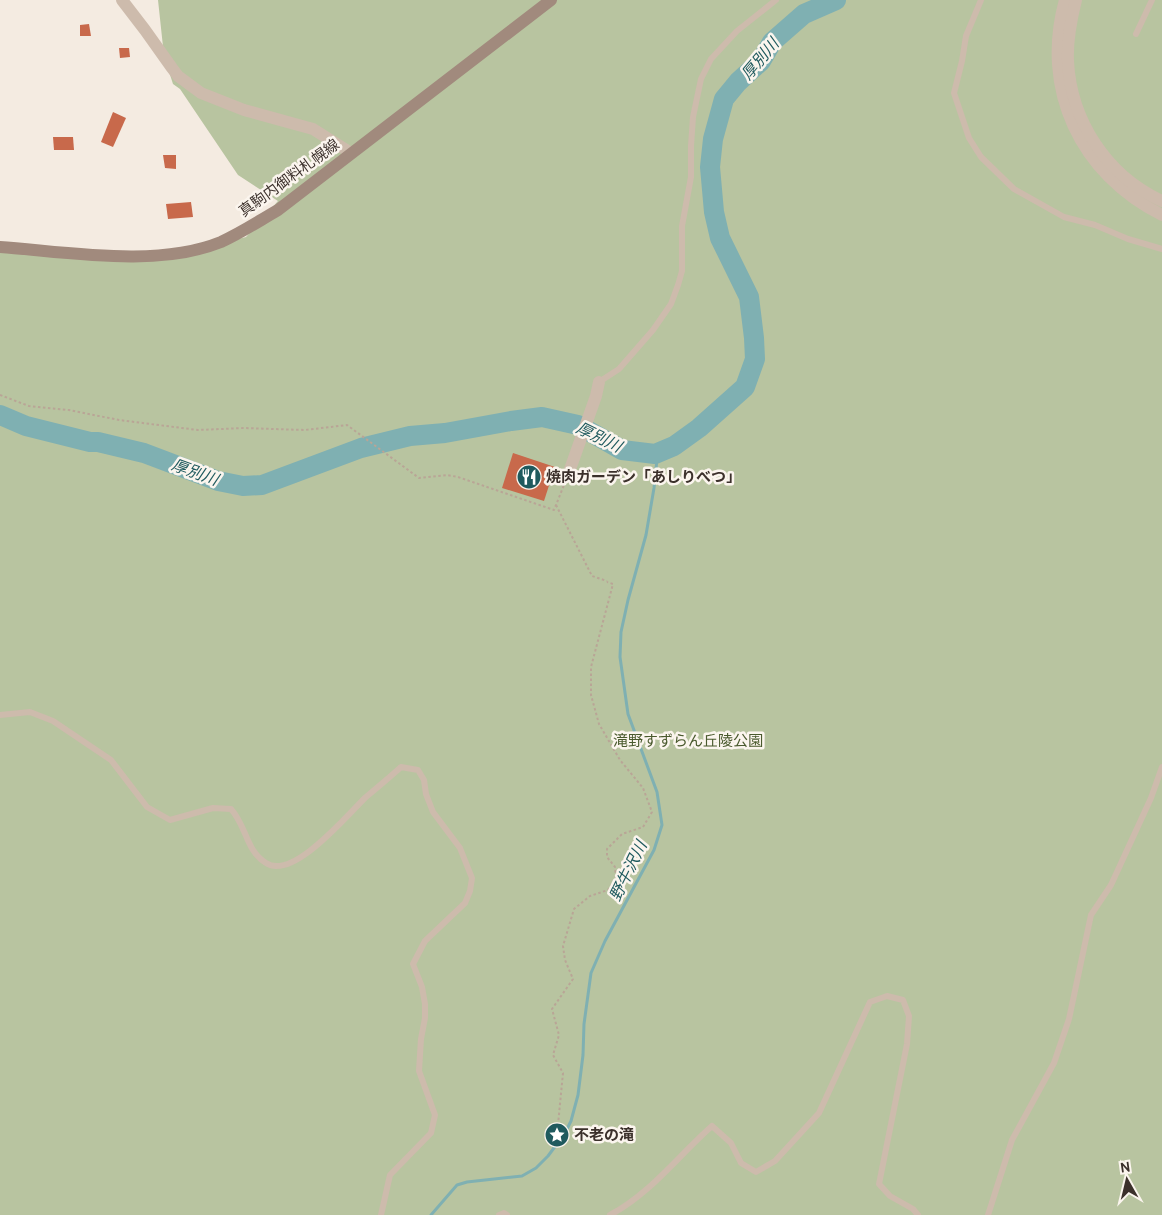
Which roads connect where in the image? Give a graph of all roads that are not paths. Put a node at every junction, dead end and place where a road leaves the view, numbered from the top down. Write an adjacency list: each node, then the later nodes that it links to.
1 (551, 0): 10 (main road, 真駒内御料札幌線)
2 (776, 0): 15 (lane)
3 (981, 0): 14 (lane)
4 (1065, 0): 9 (street)
5 (1076, 0): 9 (street)
6 (1152, 0): 8 (lane)
7 (124, 1): 10 (street)
8 (1136, 34)
9 (1065, 82): 11 (street); 12 (street)
10 (351, 153): 13 (main road, 真駒内御料札幌線)
11 (1162, 201)
12 (1162, 215)
13 (0, 247)
14 (1162, 248)
15 (599, 382): 16 (street)
16 (568, 475)
17 (0, 715): 19 (lane)
18 (1162, 767): 24 (lane)
19 (381, 1215)
20 (499, 1215): 21 (lane)
21 (507, 1215)
22 (610, 1215): 23 (lane)
23 (918, 1215)
24 (988, 1215)

